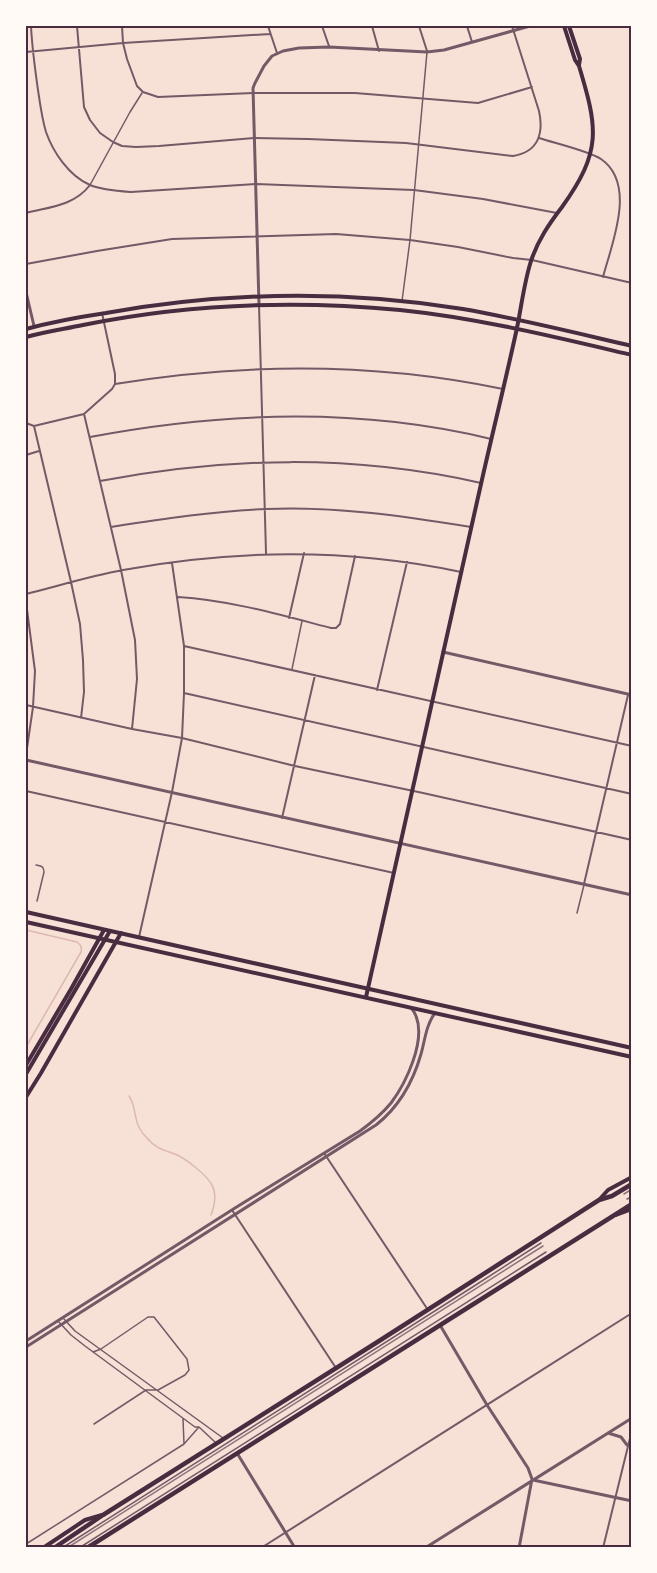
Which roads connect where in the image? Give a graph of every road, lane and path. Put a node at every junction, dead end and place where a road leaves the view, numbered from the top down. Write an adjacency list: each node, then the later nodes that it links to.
1 (31, 26): 18 (street)
2 (77, 26): 17 (street)
3 (122, 26): 15 (street)
4 (268, 26): 13 (street)
5 (322, 26): 16 (street)
6 (372, 26): 19 (street)
7 (419, 26): 21 (street)
8 (467, 26): 14 (street)
9 (530, 26): 12 (street)
10 (564, 26): 23 (main road)
11 (569, 26): 23 (main road)
12 (512, 28): 14 (street); 24 (street)
13 (270, 34): 15 (street); 22 (street)
14 (472, 42): 21 (street)
15 (123, 43): 17 (street); 25 (street)
16 (329, 47): 19 (street); 22 (street)
17 (79, 48): 18 (street); 30 (street)
18 (33, 51): 20 (street); 34 (street)
19 (379, 51): 21 (street)
20 (26, 52)
21 (427, 52): 27 (lane)
22 (277, 53): 26 (street)
23 (579, 66): 32 (main road)
24 (532, 87): 27 (street); 29 (street)
25 (143, 92): 26 (street); 30 (lane)
26 (253, 93): 27 (street); 28 (street)
27 (424, 98): 31 (lane)
28 (254, 138): 30 (street); 31 (street); 33 (street)
29 (539, 138): 31 (street); 32 (street)
30 (113, 142): 34 (lane)
31 (418, 144): 35 (lane)
32 (590, 154): 37 (main road); 42 (street)
33 (256, 184): 34 (street); 35 (street); 38 (street)
34 (90, 185): 36 (street)
35 (414, 190): 37 (street); 39 (lane)
36 (26, 213)
37 (557, 213): 40 (main road)
38 (257, 236): 39 (street); 41 (street); 45 (street)
39 (410, 240): 40 (street); 46 (lane)
40 (532, 260): 42 (street); 49 (main road)
41 (26, 264)
42 (603, 277): 43 (street)
43 (632, 283)
44 (26, 292): 51 (street)
45 (259, 296): 46 (main road); 47 (street); 48 (main road)
46 (402, 302): 49 (main road)
47 (259, 305): 50 (main road); 52 (main road); 57 (street)
48 (102, 313): 50 (street); 51 (main road)
49 (518, 320): 52 (main road); 55 (main road)
50 (103, 321): 54 (main road); 58 (street)
51 (34, 326): 53 (main road)
52 (517, 328): 56 (main road); 59 (main road)
53 (26, 329)
54 (26, 338)
55 (632, 346)
56 (632, 355)
57 (261, 368): 58 (street); 59 (street); 61 (street)
58 (115, 384): 60 (street)
59 (502, 389): 65 (main road)
60 (84, 414): 63 (street); 64 (street)
61 (262, 417): 64 (street); 65 (street); 68 (street)
62 (26, 423): 63 (street)
63 (34, 426): 66 (street)
64 (90, 437): 69 (street)
65 (491, 439): 70 (main road)
66 (39, 451): 67 (street); 81 (street)
67 (26, 455)
68 (264, 462): 69 (street); 70 (street); 71 (street)
69 (100, 481): 72 (street)
70 (481, 483): 73 (main road)
71 (265, 509): 72 (street); 73 (street); 74 (street)
72 (111, 527): 79 (street)
73 (471, 528): 80 (main road)
74 (266, 553): 75 (street); 77 (street)
75 (304, 553): 76 (street); 85 (street)
76 (356, 556): 78 (street); 86 (street)
77 (172, 562): 79 (street); 83 (street)
78 (407, 562): 80 (street); 91 (street)
79 (121, 570): 81 (street); 99 (street)
80 (461, 572): 88 (main road)
81 (71, 582): 82 (street); 97 (street)
82 (26, 594)
83 (178, 597): 85 (street); 87 (street)
84 (26, 602): 96 (street)
85 (289, 618): 86 (street)
86 (302, 621): 89 (lane)
87 (184, 646): 89 (street); 92 (street)
88 (443, 652): 93 (street); 94 (main road)
89 (291, 670): 90 (street)
90 (315, 675): 91 (street); 98 (street)
91 (377, 690): 94 (street)
92 (184, 693): 98 (street); 100 (street)
93 (630, 695): 101 (street)
94 (432, 702): 101 (street); 103 (main road)
95 (26, 705): 96 (street)
96 (33, 707): 97 (street); 104 (street)
97 (81, 718): 99 (street)
98 (305, 719): 103 (street); 105 (street)
99 (132, 729): 100 (street)
100 (182, 738): 105 (street); 109 (street)
101 (617, 743): 102 (street); 106 (street)
102 (632, 746)
103 (422, 747): 106 (street); 108 (main road)
104 (26, 758): 109 (street)
105 (295, 766): 108 (street); 111 (street)
106 (606, 788): 110 (street); 113 (street)
107 (26, 791): 112 (street)
108 (412, 791): 113 (street); 115 (main road)
109 (172, 792): 111 (street); 112 (street)
110 (632, 794)
111 (282, 818): 115 (street)
112 (165, 821): 117 (street); 127 (street)
113 (596, 832): 114 (street); 118 (street)
114 (632, 840)
115 (400, 843): 117 (main road); 118 (street)
116 (36, 865): 120 (lane)
117 (394, 873): 131 (main road)
118 (584, 884): 119 (street); 122 (lane)
119 (632, 895)
120 (37, 901)
121 (26, 912): 124 (main road)
122 (577, 913)
123 (26, 922): 128 (main road)
124 (104, 930): 125 (main road); 128 (main road)
125 (111, 931): 126 (main road); 129 (main road)
126 (121, 933): 127 (main road); 130 (main road)
127 (139, 937): 131 (main road)
128 (99, 938): 129 (main road); 139 (main road)
129 (106, 939): 130 (main road); 135 (main road)
130 (116, 942): 132 (main road); 136 (main road)
131 (368, 989): 132 (main road); 137 (main road)
132 (366, 997): 133 (main road)
133 (411, 1008): 134 (main road); 142 (street)
134 (435, 1013): 138 (main road); 143 (street)
135 (52, 1031): 136 (main road); 140 (main road)
136 (62, 1037): 141 (main road)
137 (632, 1048)
138 (632, 1058)
139 (26, 1065)
140 (26, 1074)
141 (26, 1096)
142 (324, 1153): 143 (street); 151 (street)
143 (326, 1157): 152 (street); 156 (street)
144 (632, 1177): 148 (main road)
145 (632, 1185): 146 (lane); 148 (highway)
146 (622, 1192)
147 (632, 1197): 149 (lane)
148 (599, 1200): 156 (highway)
149 (629, 1202): 153 (highway)
150 (632, 1209): 153 (main road)
151 (232, 1210): 152 (street); 158 (street)
152 (235, 1215): 158 (street); 165 (street)
153 (609, 1217): 160 (highway)
154 (541, 1242): 188 (lane)
155 (546, 1252): 189 (lane)
156 (428, 1310): 165 (highway)
157 (632, 1313): 168 (street)
158 (64, 1319): 159 (street); 163 (lane)
159 (59, 1323): 161 (street); 162 (street); 164 (lane)
160 (440, 1324): 168 (street); 179 (highway)
161 (26, 1341)
162 (26, 1347)
163 (101, 1349): 164 (lane); 167 (lane); 167 (lane)
164 (93, 1352): 166 (lane)
165 (336, 1368): 175 (highway)
166 (146, 1390): 167 (lane); 169 (lane); 171 (lane)
167 (158, 1390): 175 (lane)
168 (487, 1404): 180 (street); 184 (street)
169 (183, 1418): 172 (lane); 177 (lane)
170 (632, 1418): 174 (street)
171 (94, 1424)
172 (199, 1427): 176 (lane); 177 (lane)
173 (632, 1430): 178 (street)
174 (608, 1433): 178 (street); 180 (street)
175 (224, 1438): 176 (highway)
176 (216, 1443): 183 (highway)
177 (184, 1444): 185 (lane)
178 (627, 1445): 181 (street)
179 (237, 1453): 184 (street); 190 (highway)
180 (532, 1479): 181 (street); 193 (street); 194 (street)
181 (615, 1498): 182 (street); 195 (street)
182 (632, 1501)
183 (103, 1515): 186 (main road); 187 (highway)
184 (285, 1532): 191 (street); 192 (street)
185 (26, 1544)
186 (43, 1548)
187 (54, 1548)
188 (62, 1548)
189 (79, 1548)
190 (87, 1548)
191 (261, 1548)
192 (295, 1548)
193 (425, 1548)
194 (519, 1548)
195 (603, 1548)

